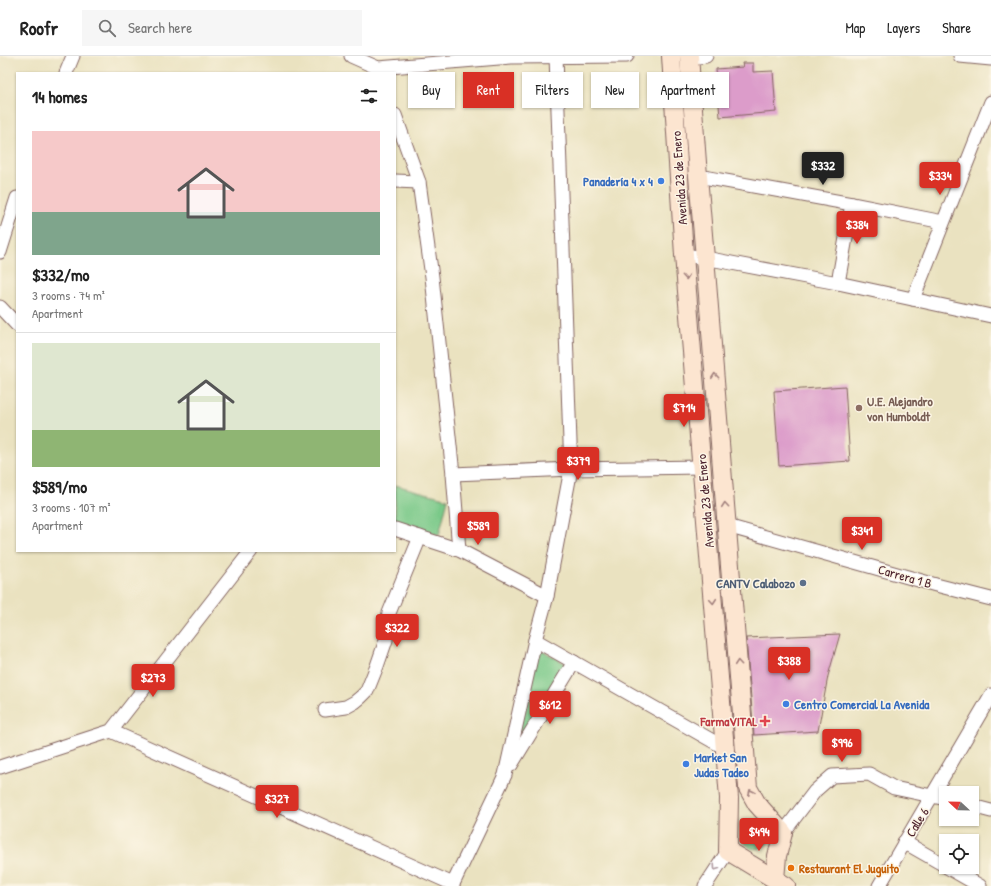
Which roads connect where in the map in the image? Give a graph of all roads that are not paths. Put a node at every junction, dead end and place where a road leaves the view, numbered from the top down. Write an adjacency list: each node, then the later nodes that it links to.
1 (73, 56): 11 (street)
2 (351, 56): 10 (street)
3 (556, 56): 4 (street); 7 (street); 29 (street)
4 (626, 56)
5 (671, 56): 21 (main road, Avenida 23 de Enero)
6 (960, 56): 9 (street)
7 (510, 57): 10 (street)
8 (695, 57): 14 (main road, Avenida 23 de Enero)
9 (991, 59)
10 (379, 66)
11 (66, 72)
12 (991, 102): 19 (street)
13 (396, 118): 16 (street)
14 (698, 176): 18 (street); 22 (main road, Avenida 23 de Enero)
15 (396, 181): 16 (street)
16 (419, 182): 30 (street)
17 (16, 201): 20 (street)
18 (852, 204): 19 (street); 23 (street)
19 (943, 222): 24 (street)
20 (0, 252)
21 (684, 256): 22 (street); 28 (main road, Avenida 23 de Enero, one-way to 28)
22 (705, 258): 23 (street); 31 (main road, Avenida 23 de Enero, one-way to 22)
23 (838, 283): 24 (street)
24 (913, 299): 26 (street)
25 (0, 307): 27 (street)
26 (991, 316)
27 (16, 324)
28 (702, 467): 29 (street); 43 (main road, Avenida 23 de Enero, one-way to 43)
29 (571, 469): 30 (street); 36 (street)
30 (452, 474): 34 (street)
31 (727, 526): 37 (street, Carrera 1 B); 50 (main road, Avenida 23 de Enero, one-way to 31)
32 (396, 530): 33 (street)
33 (420, 538): 34 (street); 41 (street)
34 (458, 550): 36 (street)
35 (250, 552): 42 (street)
36 (547, 596): 38 (street)
37 (991, 599)
38 (536, 640): 39 (street); 45 (street)
39 (574, 662): 43 (street); 45 (street)
40 (991, 695): 46 (street, Calle 6)
41 (325, 710)
42 (112, 731): 44 (street); 56 (street)
43 (725, 748): 52 (main road, Avenida 23 de Enero)
44 (0, 767)
45 (505, 775): 56 (street)
46 (932, 796): 47 (street); 50 (street); 51 (street, Calle 6)
47 (939, 798)
48 (979, 807): 49 (street)
49 (991, 810)
50 (783, 833): 55 (main road)
51 (904, 842): 53 (street); 58 (street, Calle 6)
52 (728, 851): 55 (main road); 57 (street, one-way to 57)
53 (939, 862)
54 (959, 874): 59 (street)
55 (780, 882)
56 (453, 885)
57 (704, 886)
58 (879, 886)
59 (980, 886)

